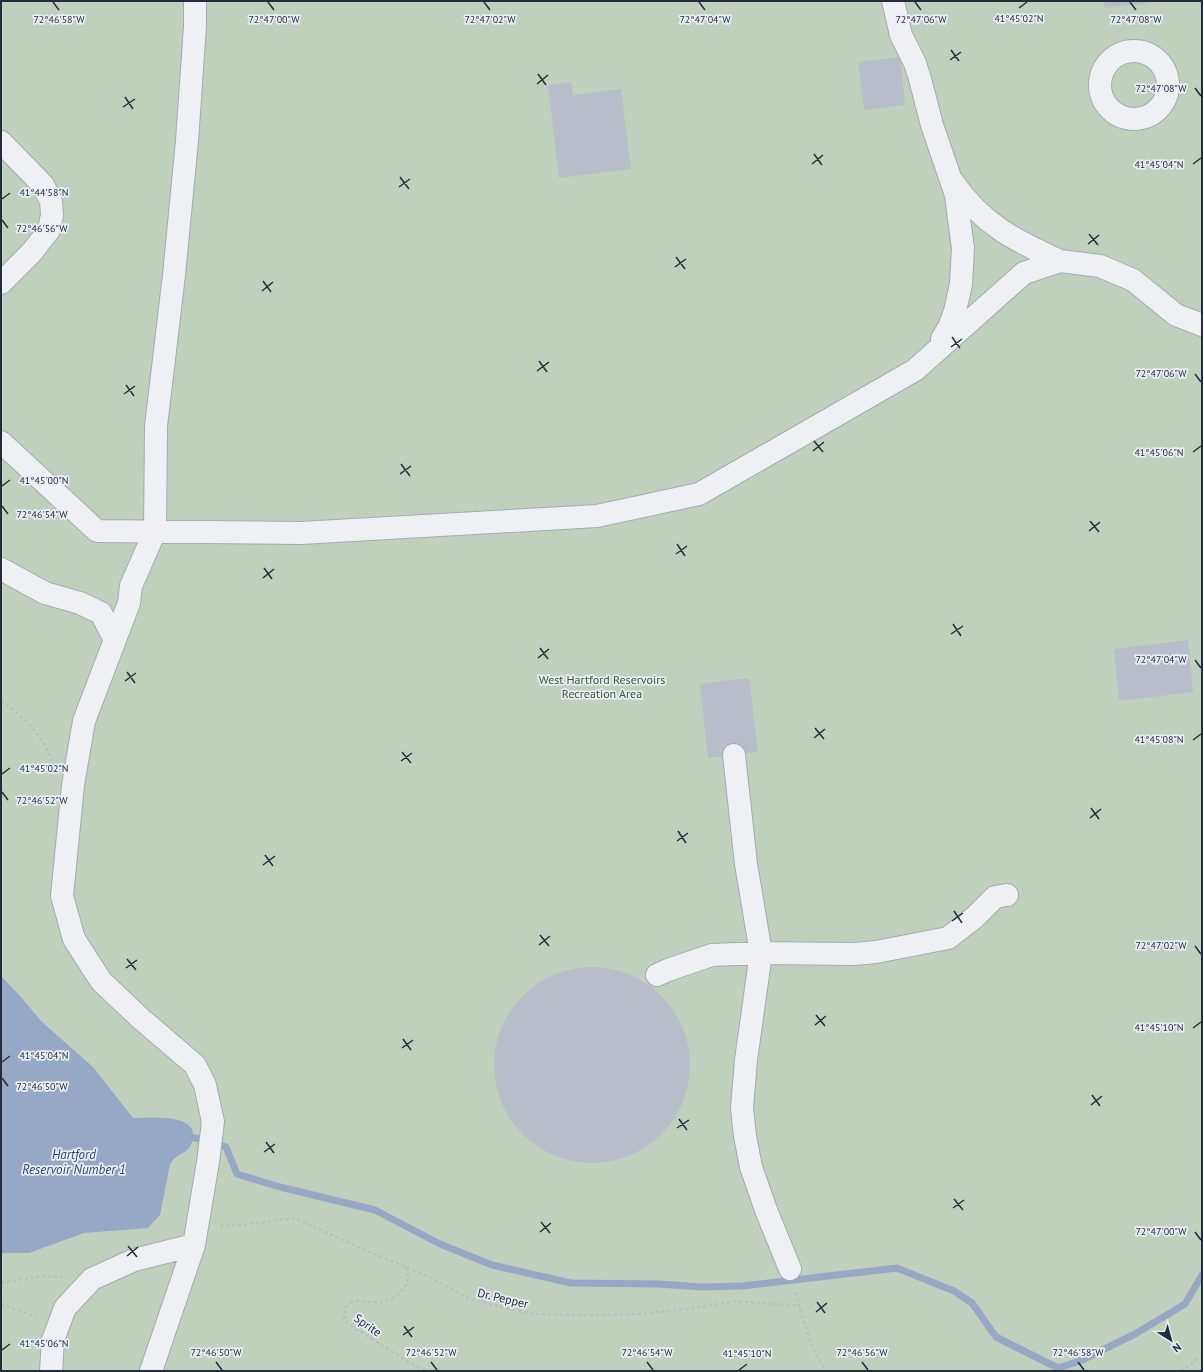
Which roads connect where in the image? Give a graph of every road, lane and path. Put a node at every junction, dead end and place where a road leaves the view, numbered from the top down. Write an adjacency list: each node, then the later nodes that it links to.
1 (195, 1): 10 (lane)
2 (893, 1): 4 (lane)
3 (1, 142): 6 (lane)
4 (951, 179): 5 (lane); 8 (lane)
5 (1060, 260): 7 (lane); 8 (lane)
6 (1, 283)
7 (1202, 325)
8 (931, 355): 10 (lane)
9 (1, 442): 10 (lane)
10 (155, 532): 12 (lane)
11 (1, 569): 12 (lane)
12 (115, 640): 19 (lane)
13 (1, 701): 15 (path)
14 (734, 755): 17 (lane)
15 (53, 760)
16 (1007, 895): 17 (lane)
17 (761, 953): 18 (lane); 21 (lane)
18 (657, 975)
19 (195, 1236): 20 (path, Dr. Pepper); 24 (lane); 30 (lane)
20 (406, 1267): 22 (path, Dr. Pepper); 23 (path)
21 (790, 1269)
22 (412, 1270): 23 (path); 32 (path, Dr. Pepper)
23 (408, 1272): 31 (path, Sprite)
24 (92, 1279): 25 (path); 27 (lane)
25 (1, 1283)
26 (1, 1304): 27 (path)
27 (56, 1330): 29 (lane)
28 (1202, 1356): 33 (path)
29 (51, 1371)
30 (151, 1371)
31 (426, 1371)
32 (827, 1371)
33 (1181, 1371)

